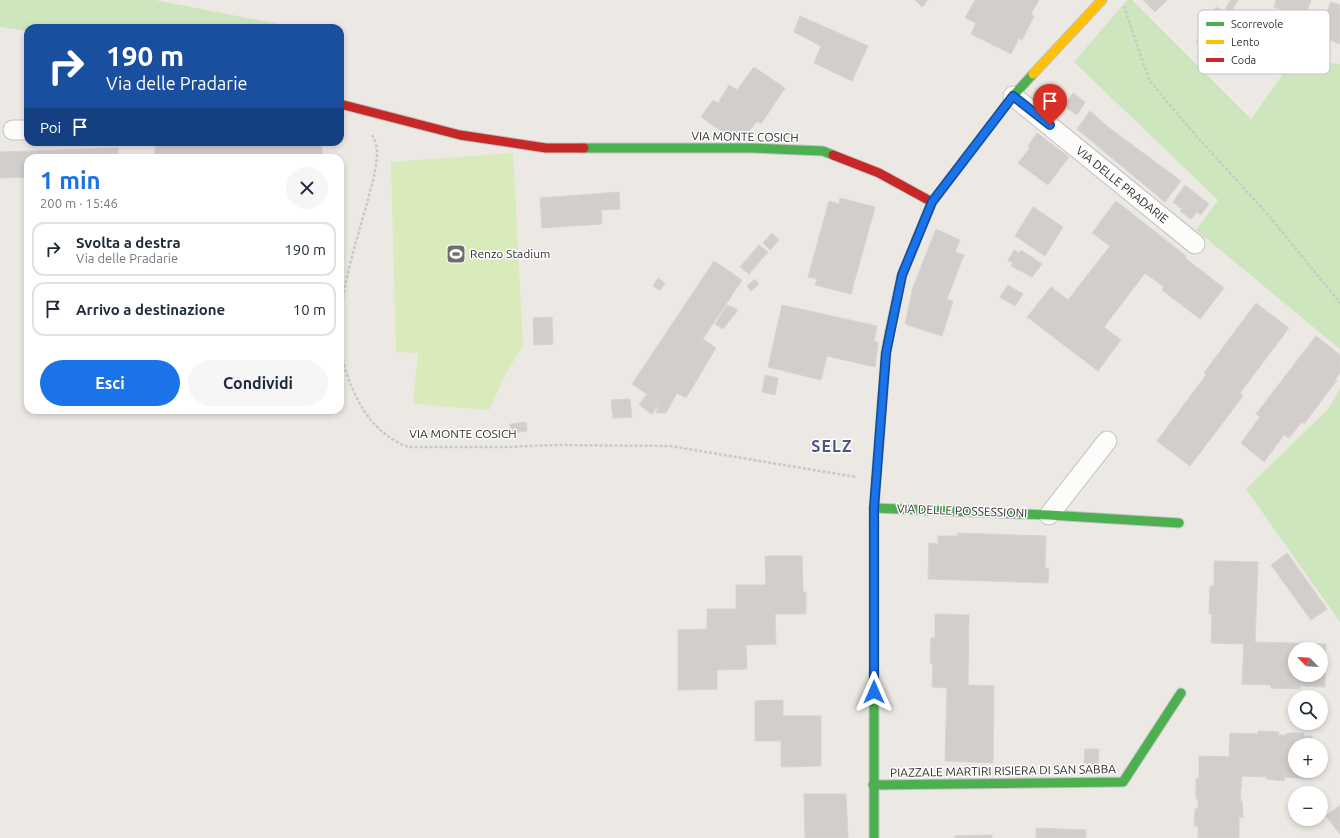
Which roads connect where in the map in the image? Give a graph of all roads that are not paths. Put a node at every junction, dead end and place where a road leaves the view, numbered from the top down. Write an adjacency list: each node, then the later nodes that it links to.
1 (1102, 0): 2 (street)
2 (1013, 96): 4 (street); 5 (street, VIA DELLE PRADARIE)
3 (344, 105): 4 (street, VIA MONTE COSICH)
4 (932, 202): 7 (street)
5 (1194, 244)
6 (1107, 441): 8 (street)
7 (874, 508): 8 (street, VIA DELLE POSSESSIONI); 11 (street)
8 (1049, 515): 9 (street, VIA DELLE POSSESSIONI)
9 (1179, 523)
10 (1181, 693): 11 (street, PIAZZALE MARTIRI RISIERA DI SAN SABBA)
11 (873, 785): 12 (street)
12 (874, 838)

